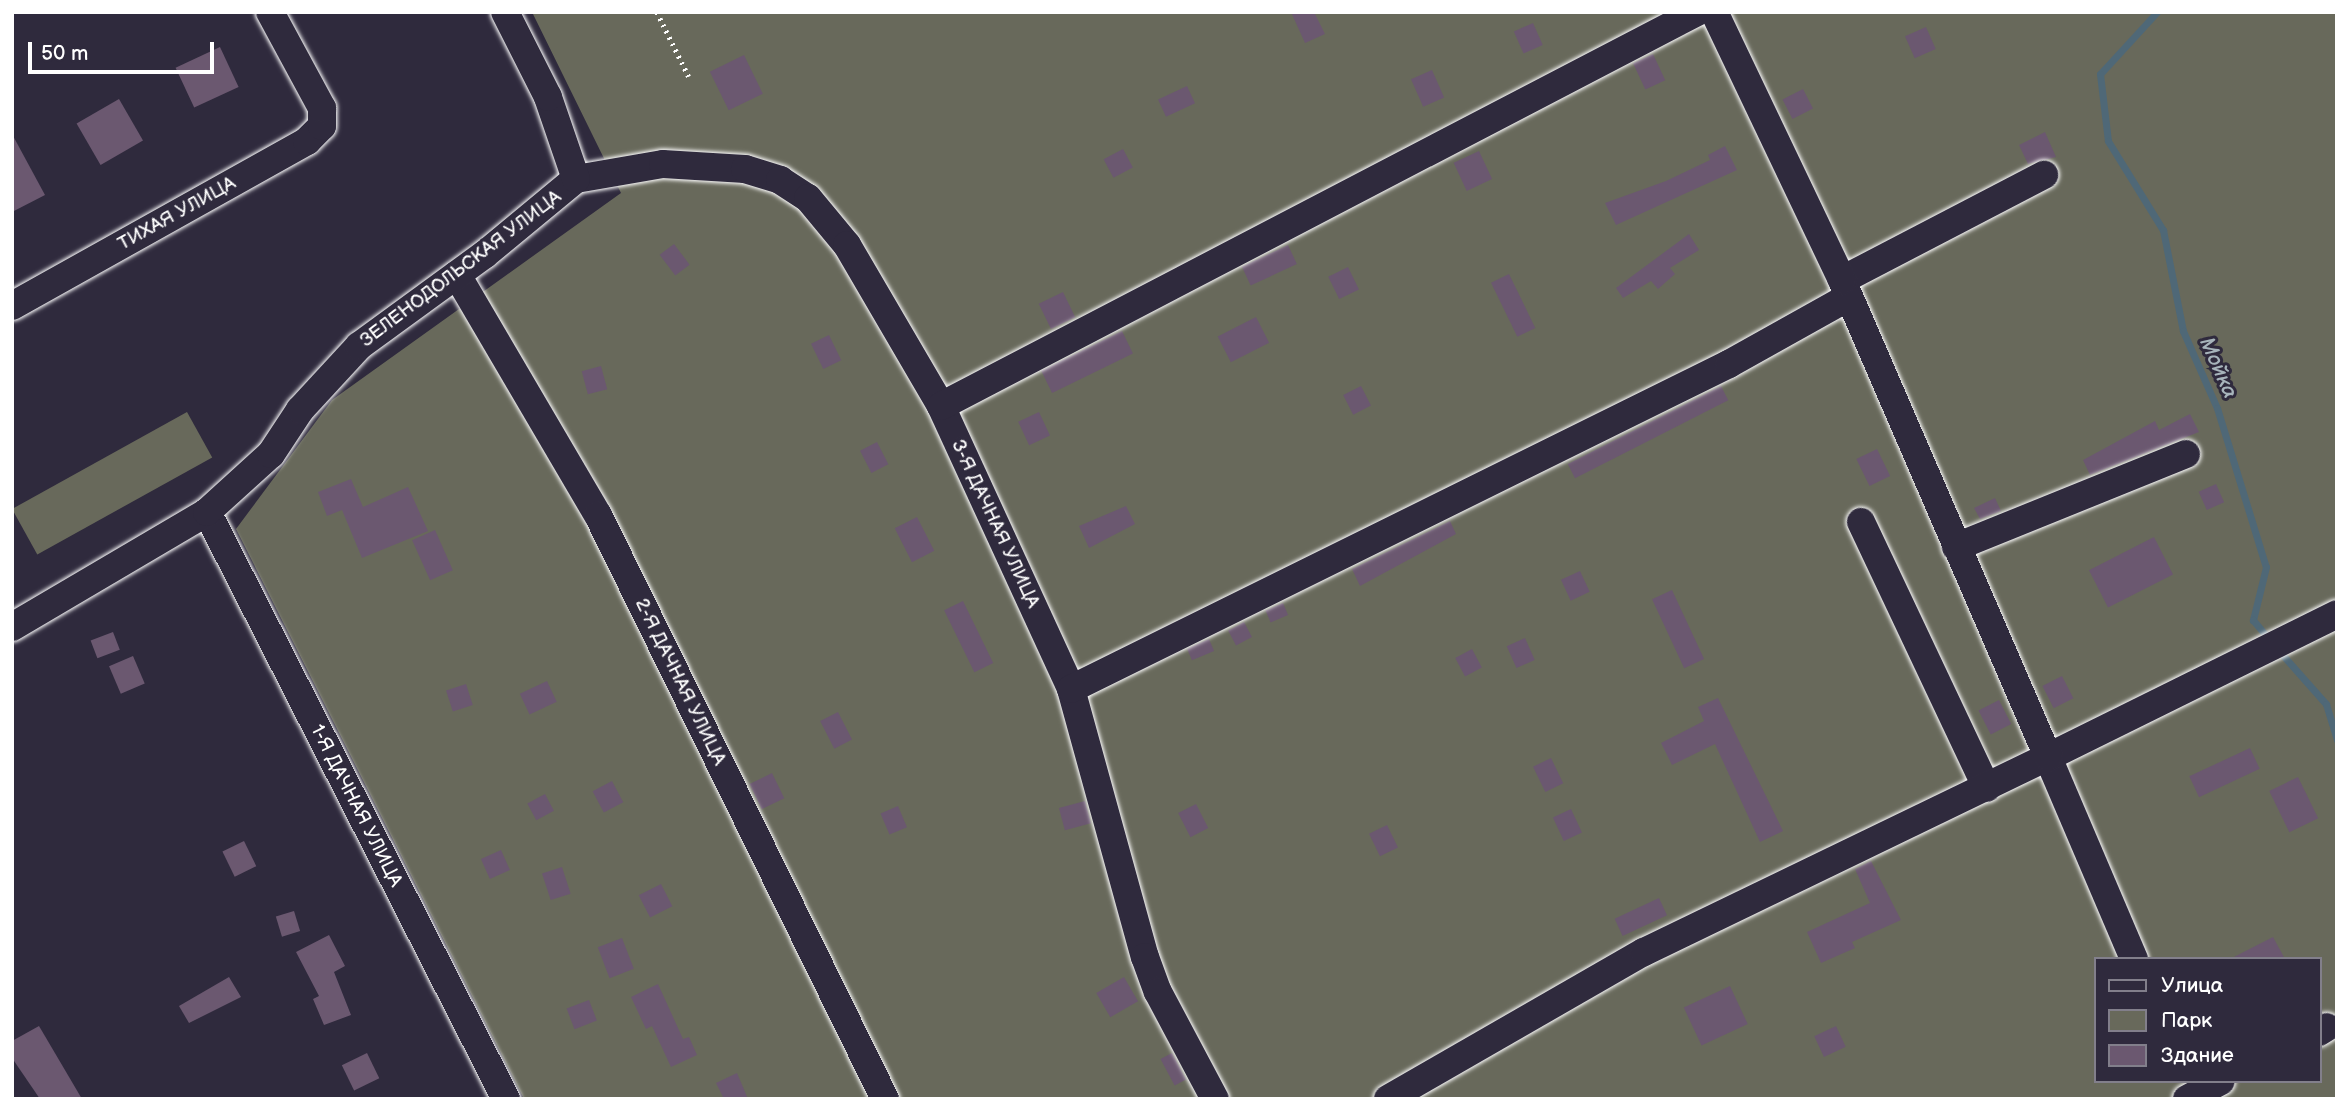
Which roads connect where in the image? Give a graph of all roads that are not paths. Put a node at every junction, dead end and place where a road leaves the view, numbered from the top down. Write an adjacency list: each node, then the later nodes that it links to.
1 (270, 12): 9 (street, ТИХАЯ УЛИЦА)
2 (505, 12): 6 (street, ЗЕЛЕНОДОЛЬСКАЯ УЛИЦА)
3 (1697, 12): 10 (street)
4 (1714, 12): 8 (street)
5 (2044, 175): 8 (street)
6 (576, 179): 7 (street, ЗЕЛЕНОДОЛЬСКАЯ УЛИЦА); 10 (street, 3-Я ДАЧНАЯ УЛИЦА)
7 (457, 275): 12 (street, ЗЕЛЕНОДОЛЬСКАЯ УЛИЦА); 24 (street, 2-Я ДАЧНАЯ УЛИЦА)
8 (1846, 288): 14 (street); 17 (street)
9 (12, 306)
10 (941, 406): 17 (street, 3-Я ДАЧНАЯ УЛИЦА)
11 (2186, 454): 14 (street)
12 (207, 512): 16 (street, ЗЕЛЕНОДОЛЬСКАЯ УЛИЦА); 23 (street, 1-Я ДАЧНАЯ УЛИЦА)
13 (1861, 522): 19 (street)
14 (1956, 547): 18 (street)
15 (2337, 614): 18 (street)
16 (12, 627)
17 (1072, 689): 25 (street, 3-Я ДАЧНАЯ УЛИЦА)
18 (2048, 757): 19 (street); 20 (street)
19 (1987, 788): 26 (street)
20 (2133, 957)
21 (2216, 1083): 22 (street)
22 (2190, 1094)
23 (506, 1099)
24 (884, 1099)
25 (1215, 1099)
26 (1388, 1099)

